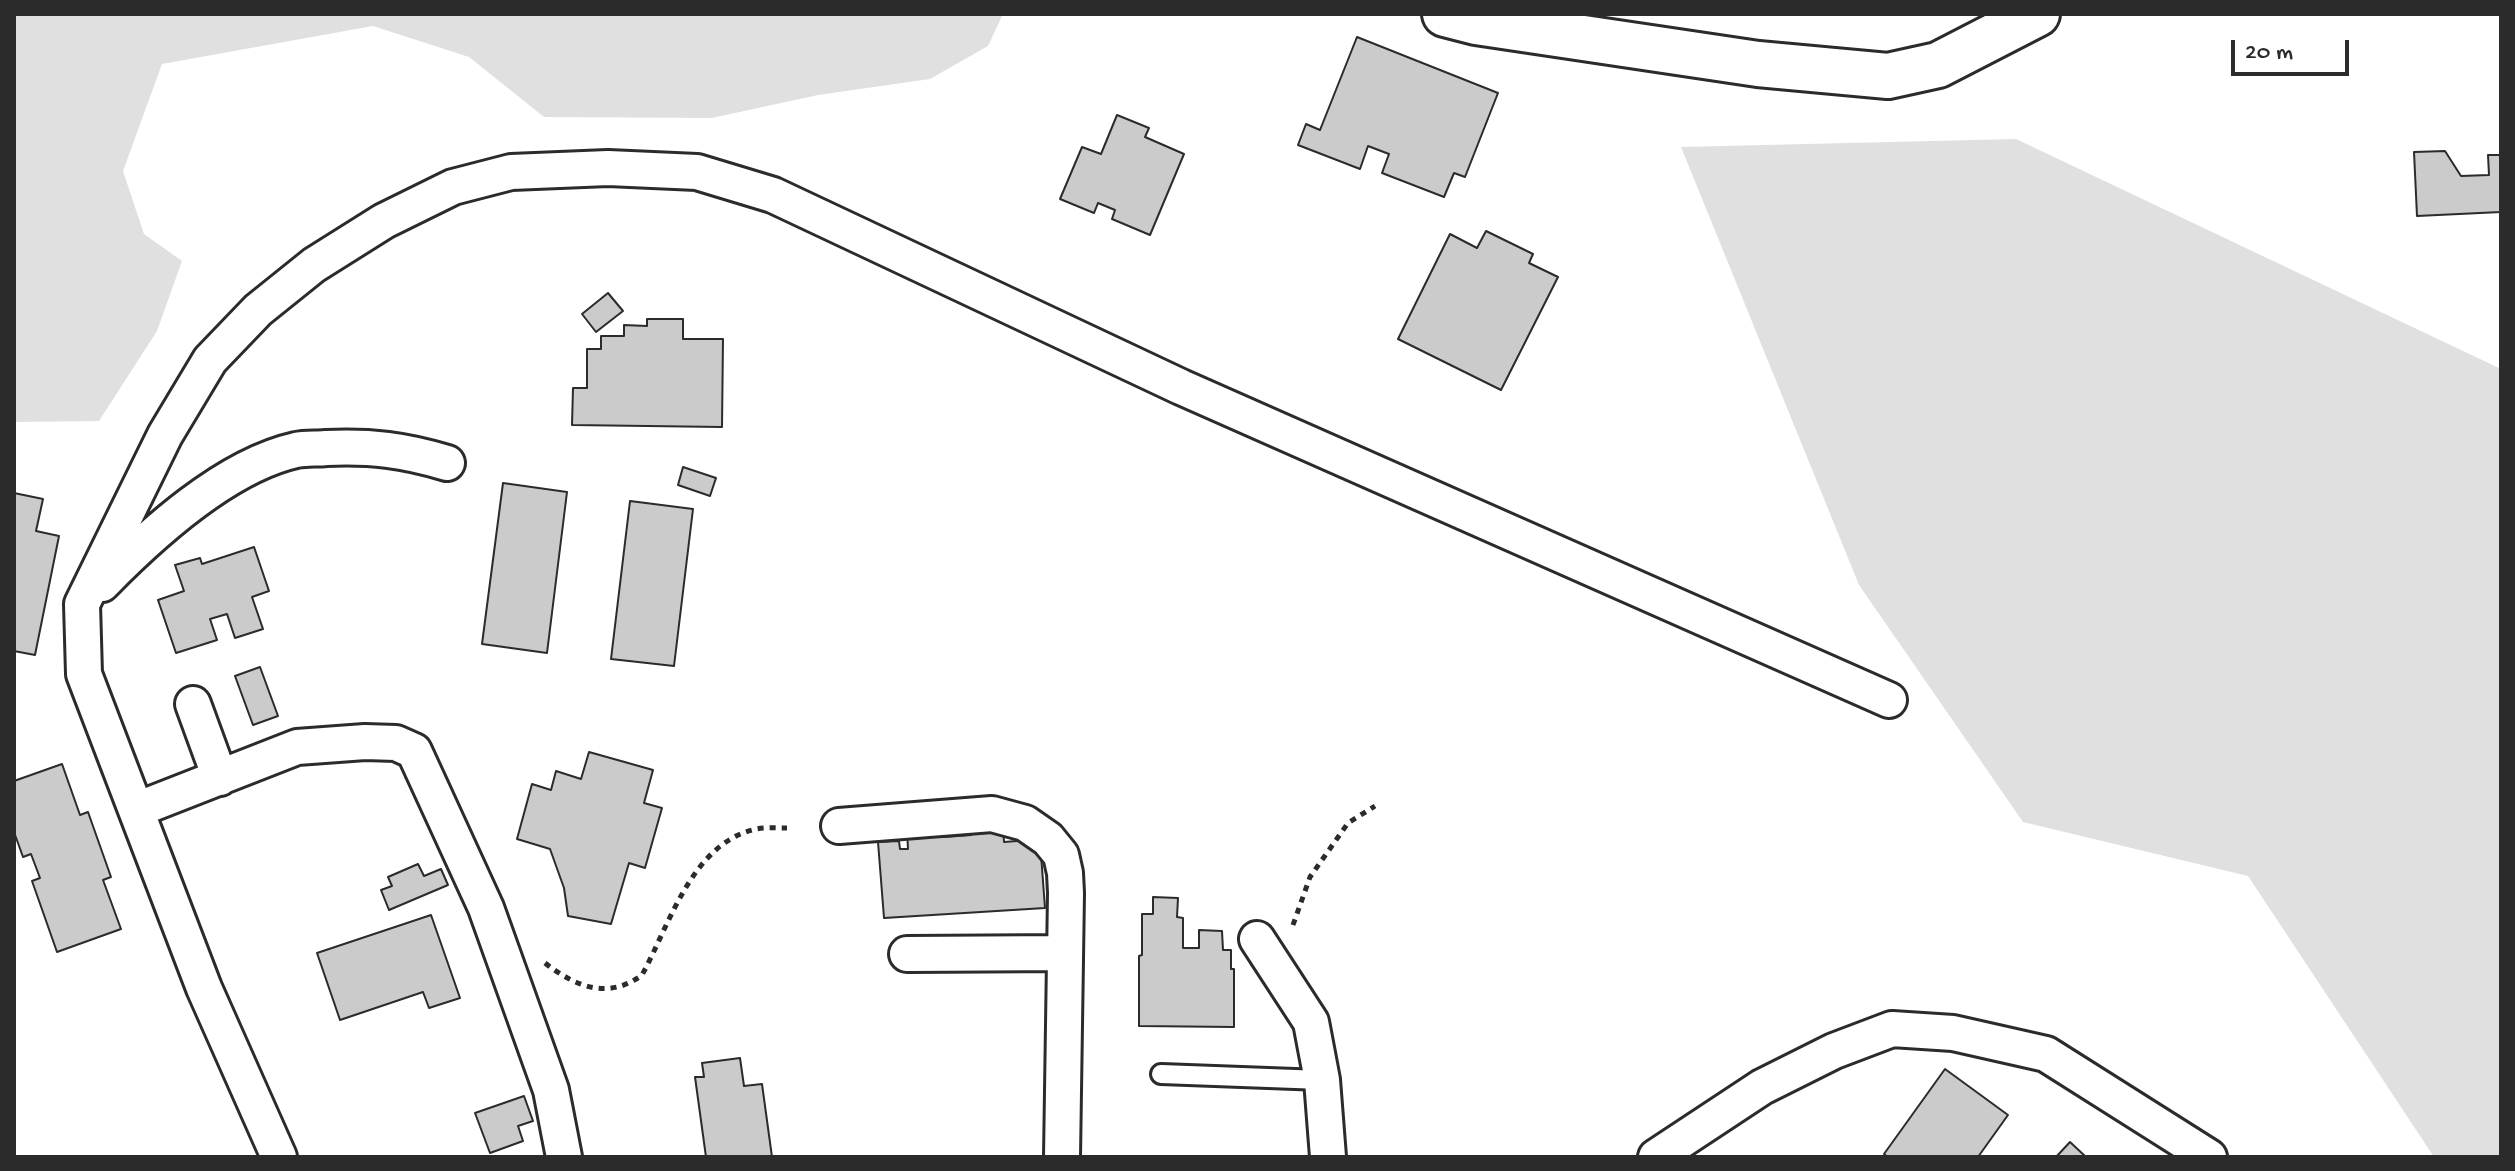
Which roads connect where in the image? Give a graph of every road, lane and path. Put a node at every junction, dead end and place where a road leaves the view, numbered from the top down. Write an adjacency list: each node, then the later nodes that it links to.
1 (1445, 14): 2 (street)
2 (2037, 14)
3 (447, 463): 4 (street)
4 (82, 604): 5 (street); 9 (street)
5 (1889, 700)
6 (193, 704): 7 (street)
7 (220, 778): 9 (street); 20 (street)
8 (1375, 806): 16 (path)
9 (136, 810): 19 (street)
10 (839, 826): 13 (street)
11 (787, 828): 15 (path)
12 (1257, 939): 16 (street)
13 (1065, 953): 14 (street); 21 (street)
14 (907, 954)
15 (540, 958)
16 (1278, 968): 18 (street)
17 (1161, 1074): 18 (lane)
18 (1322, 1080): 22 (street)
19 (279, 1157)
20 (564, 1157)
21 (1062, 1157)
22 (1328, 1157)
23 (1656, 1157): 24 (street)
24 (2209, 1157)

